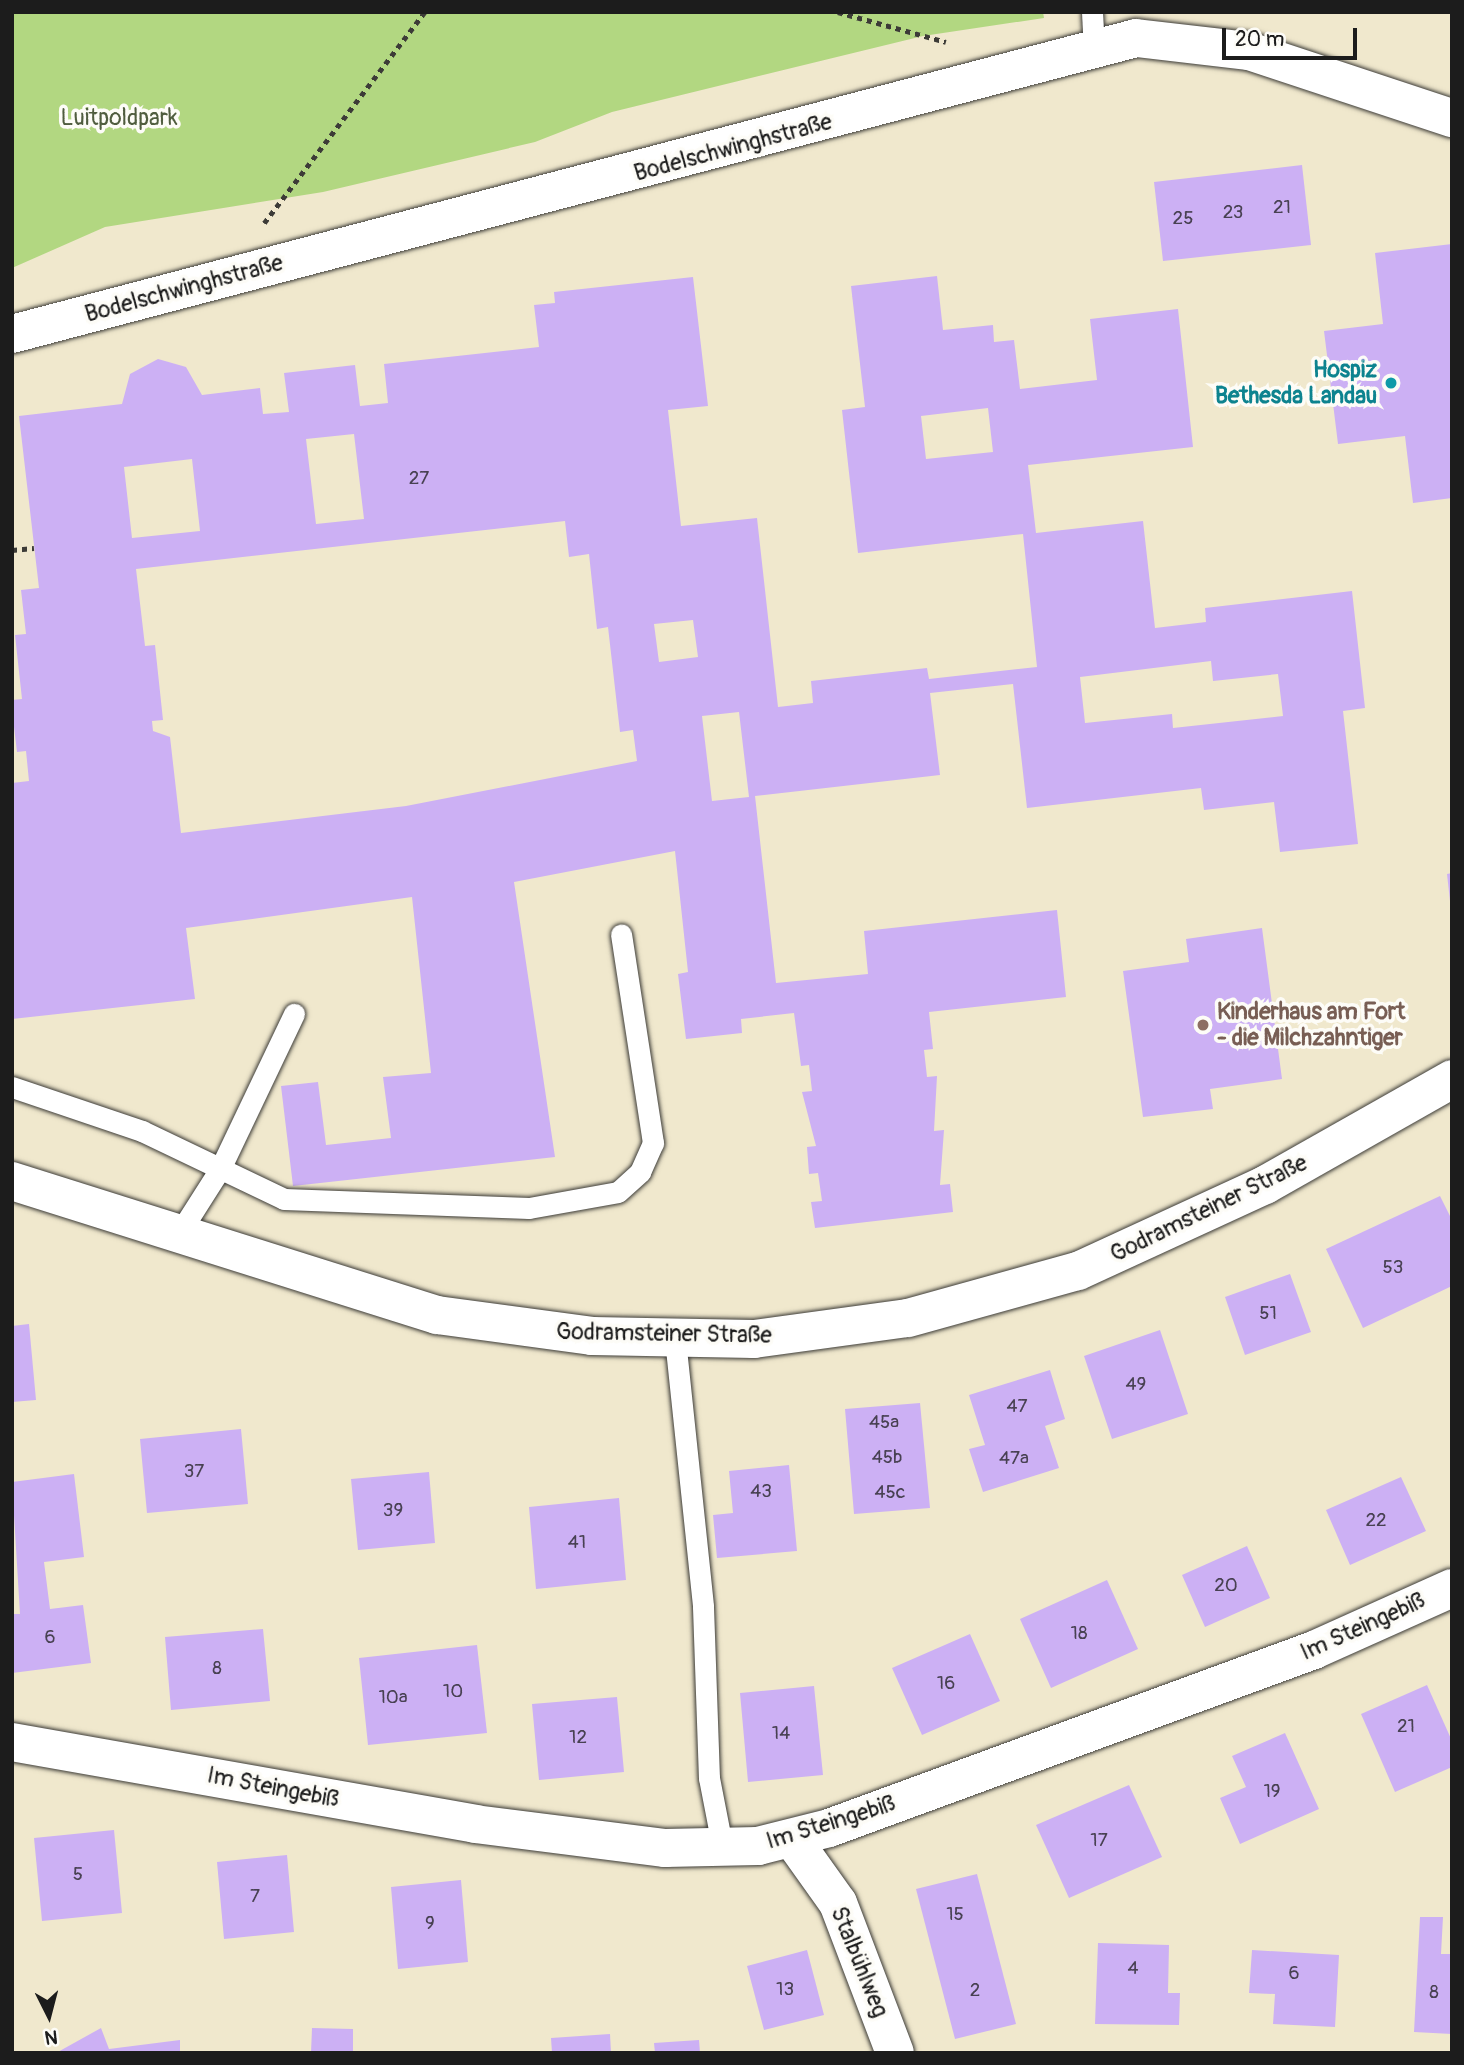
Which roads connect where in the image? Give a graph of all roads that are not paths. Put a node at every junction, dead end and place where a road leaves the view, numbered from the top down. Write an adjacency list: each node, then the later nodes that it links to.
1 (1093, 31): 2 (street, Bodelschwinghstraße); 3 (street, Bodelschwinghstraße)
2 (1452, 118)
3 (12, 334)
4 (621, 934): 8 (lane)
5 (294, 1014): 8 (lane)
6 (1452, 1079): 11 (street, Godramsteiner Straße)
7 (12, 1087): 8 (lane)
8 (220, 1169): 10 (lane)
9 (12, 1181): 10 (street, Godramsteiner Straße)
10 (178, 1235): 11 (street, Godramsteiner Straße)
11 (675, 1339): 15 (lane)
12 (1452, 1588): 14 (street, Im Steingebiß)
13 (12, 1742): 15 (street, Im Steingebiß)
14 (793, 1840): 15 (street, Im Steingebiß); 16 (street, Stalbühlweg)
15 (723, 1850)
16 (895, 2053)

